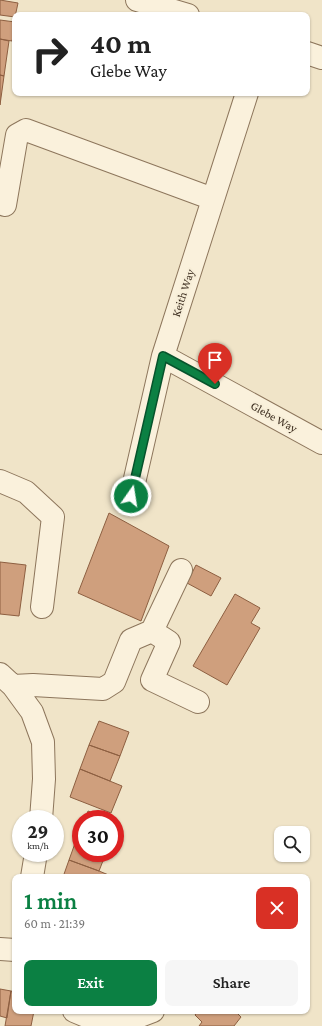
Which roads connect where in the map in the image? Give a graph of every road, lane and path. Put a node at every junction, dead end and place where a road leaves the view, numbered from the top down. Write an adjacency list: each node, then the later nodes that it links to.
1 (137, 0): 2 (street)
2 (178, 12)
3 (310, 54): 4 (street)
4 (322, 58)
5 (246, 96): 6 (street, Keith Way)
6 (213, 199): 7 (street); 8 (street, Keith Way)
7 (5, 204)
8 (163, 356): 9 (street, Glebe Way); 11 (street, Keith Way)
9 (322, 443)
10 (0, 482): 13 (street)
11 (131, 496)
12 (181, 570): 14 (street)
13 (42, 607)
14 (152, 631): 15 (street); 16 (street)
15 (7, 680): 17 (street)
16 (198, 702)
17 (41, 810)
18 (34, 862): 19 (street)
19 (32, 874)
20 (0, 949): 21 (street)
21 (12, 950)
22 (81, 1014): 23 (street)
23 (146, 1014)

